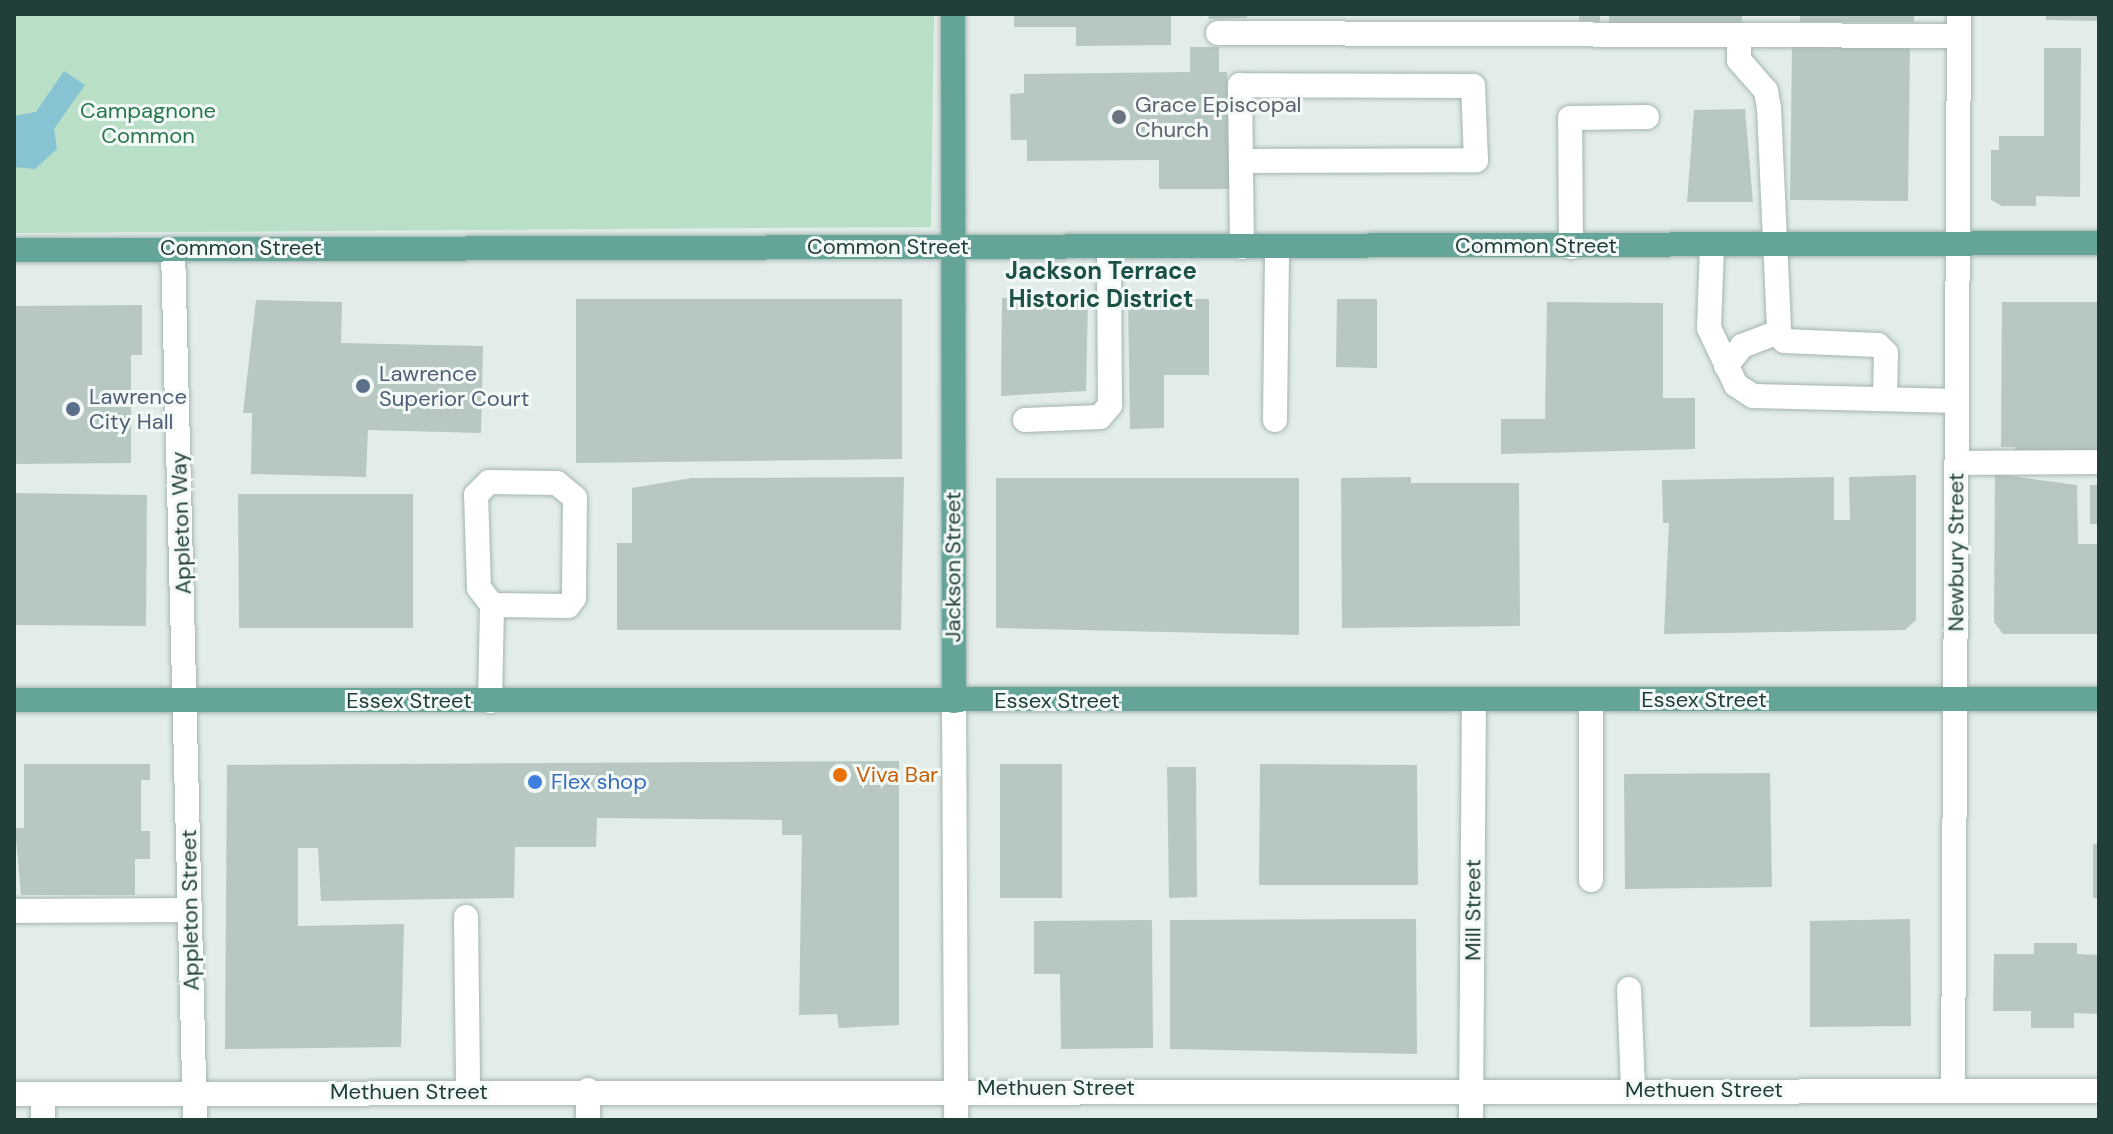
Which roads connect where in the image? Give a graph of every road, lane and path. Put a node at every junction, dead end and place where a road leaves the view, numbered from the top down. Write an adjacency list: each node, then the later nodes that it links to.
1 (953, 14): 11 (main road, Jackson Street)
2 (1959, 25): 4 (street); 8 (street, Newbury Street)
3 (1218, 33): 4 (street)
4 (1739, 36): 9 (street)
5 (1647, 117): 15 (street)
6 (1242, 161): 6 (street); 13 (street)
7 (2099, 243): 8 (main road, Common Street)
8 (1958, 244): 9 (main road, Common Street); 21 (street, Newbury Street)
9 (1780, 245): 10 (main road, Common Street); 18 (street)
10 (1712, 246): 15 (main road, Common Street); 19 (street)
11 (952, 247): 12 (main road, Common Street); 16 (main road, Common Street); 34 (main road, Jackson Street)
12 (1109, 247): 13 (main road, Common Street); 22 (street)
13 (1242, 247): 14 (main road, Common Street)
14 (1277, 247): 15 (main road, Common Street); 23 (street)
15 (1571, 247)
16 (173, 249): 17 (main road, Common Street); 32 (street, Appleton Way)
17 (14, 250)
18 (1779, 332): 19 (street); 20 (street)
19 (1726, 366): 20 (street)
20 (1885, 398): 21 (street)
21 (1957, 401): 25 (street, Newbury Street)
22 (1025, 420)
23 (1275, 420)
24 (2099, 462): 25 (street)
25 (1957, 463): 31 (street, Newbury Street)
26 (492, 605): 26 (street); 33 (street)
27 (2099, 699): 31 (main road, Essex Street)
28 (14, 700): 32 (main road, Essex Street)
29 (1474, 700): 30 (main road, Essex Street); 34 (main road, Essex Street); 41 (street, Mill Street)
30 (1591, 700): 31 (main road, Essex Street); 35 (street)
31 (1955, 700): 44 (street, Newbury Street)
32 (187, 701): 33 (main road, Essex Street); 36 (street, Appleton Street)
33 (490, 701): 34 (main road, Essex Street)
34 (954, 701): 40 (street, Jackson Street)
35 (1591, 880)
36 (190, 910): 37 (street); 47 (street, Appleton Street)
37 (14, 911)
38 (466, 917): 45 (street)
39 (1629, 989): 43 (street)
40 (956, 1088): 41 (street, Methuen Street); 42 (street, Methuen Street); 53 (street, Jackson Street)
41 (1472, 1089): 43 (street, Methuen Street); 54 (street, Mill Street)
42 (588, 1090): 45 (street, Methuen Street); 52 (street)
43 (1633, 1090): 44 (street, Methuen Street)
44 (1953, 1090): 46 (street, Methuen Street)
45 (468, 1091): 47 (street, Methuen Street)
46 (2099, 1091)
47 (194, 1093): 49 (street, Methuen Street); 51 (street, Appleton Street)
48 (14, 1094): 49 (street, Methuen Street)
49 (43, 1094): 50 (street)
50 (43, 1120)
51 (195, 1120)
52 (588, 1120)
53 (956, 1120)
54 (1471, 1120)

